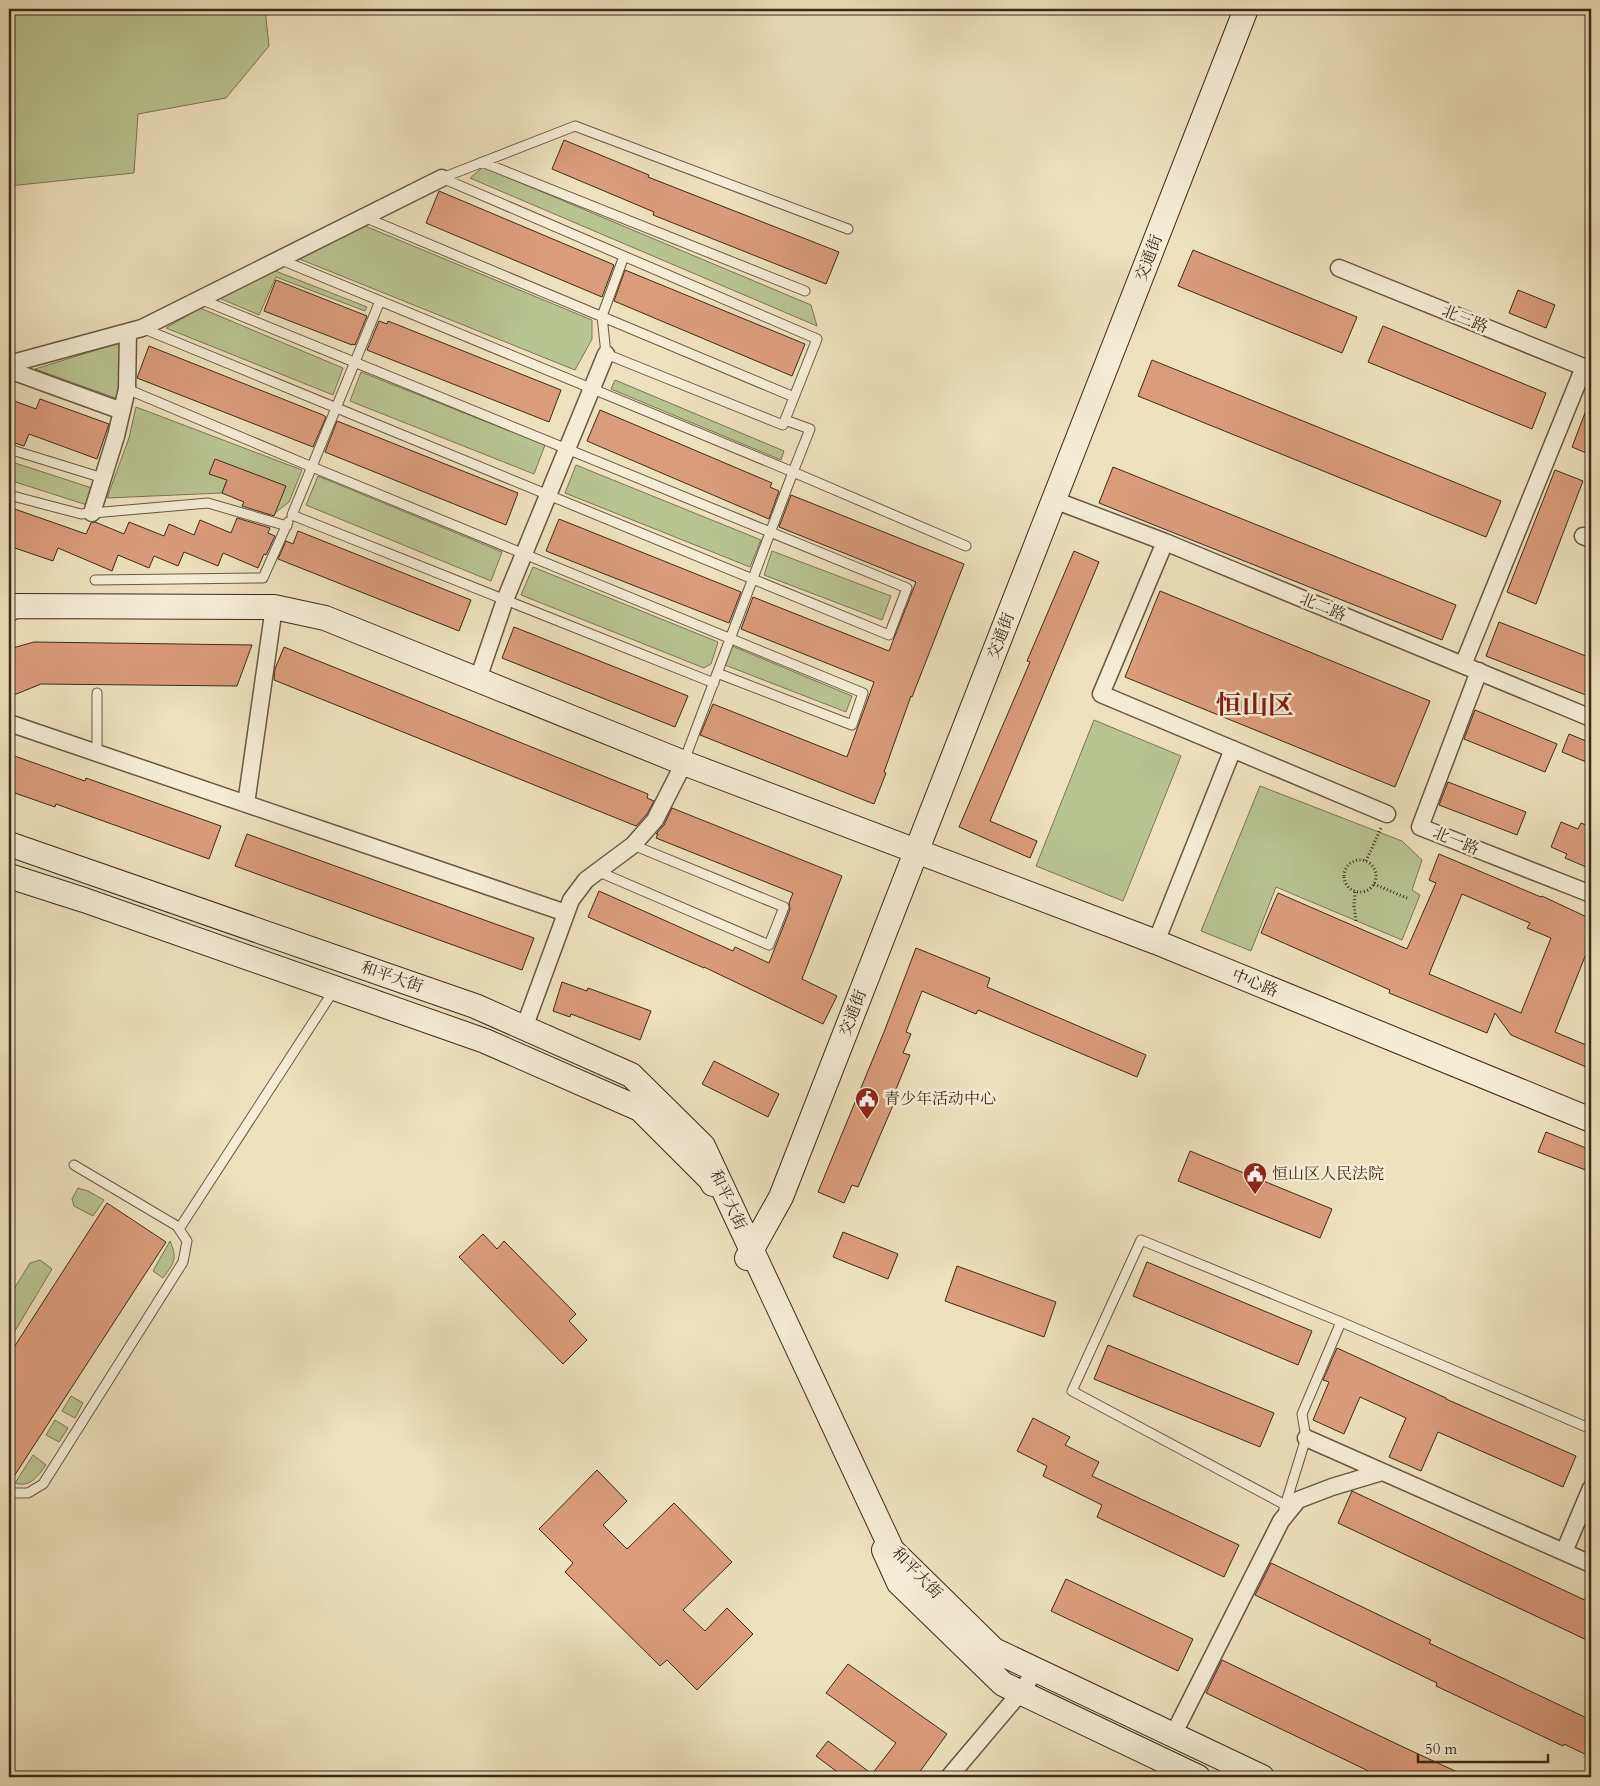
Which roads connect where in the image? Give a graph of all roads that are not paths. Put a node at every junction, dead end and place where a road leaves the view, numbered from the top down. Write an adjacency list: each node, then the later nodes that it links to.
1 (1246, 9): 32 (main road, 交通街)
2 (482, 162): 3 (lane); 5 (lane); 9 (lane)
3 (442, 178): 4 (street); 6 (lane)
4 (363, 217): 7 (street); 12 (lane)
5 (848, 230)
6 (624, 256): 12 (lane); 21 (lane)
7 (279, 259): 10 (street); 11 (lane)
8 (1339, 268): 17 (street, 北三路)
9 (805, 291)
10 (200, 299): 13 (street); 15 (lane)
11 (380, 302): 15 (lane); 20 (lane)
12 (602, 316): 14 (lane); 21 (lane)
13 (135, 330): 16 (street); 19 (street); 22 (lane)
14 (606, 354): 20 (street); 24 (lane)
15 (355, 362): 22 (lane); 26 (lane)
16 (9, 364)
17 (1588, 369): 46 (street)
18 (9, 370): 23 (street)
19 (127, 389): 23 (street); 27 (lane)
20 (591, 389): 26 (street); 28 (lane)
21 (794, 396): 24 (lane)
22 (336, 408): 27 (lane); 31 (lane)
23 (122, 411): 29 (street)
24 (785, 420): 28 (lane)
25 (9, 449): 29 (lane)
26 (566, 449): 31 (street); 36 (lane)
27 (312, 467): 34 (lane); 39 (lane)
28 (792, 472): 36 (lane); 38 (lane)
29 (103, 478): 33 (street)
30 (9, 495): 33 (lane)
31 (548, 495): 39 (street); 40 (lane)
32 (1054, 500): 37 (street, 北二路); 61 (main road, 交通街)
33 (92, 513): 35 (lane)
34 (292, 515): 35 (lane); 42 (lane)
35 (287, 526): 41 (lane)
36 (770, 532): 40 (lane); 40 (lane)
37 (1165, 542): 46 (street, 北二路); 54 (street)
38 (966, 546)
39 (523, 554): 42 (street); 45 (lane)
40 (752, 579): 45 (lane)
41 (95, 580)
42 (505, 600): 49 (street); 50 (lane)
43 (274, 607): 44 (main road, 中心路); 49 (main road, 中心路); 57 (street)
44 (9, 609)
45 (730, 639): 48 (lane); 48 (lane)
46 (1463, 665): 47 (street, 北二路)
47 (1479, 672): 52 (street, 北二路); 64 (street, 北一路)
48 (717, 673): 50 (lane)
49 (478, 679): 56 (main road, 中心路)
50 (714, 683): 56 (lane)
51 (97, 694): 55 (lane)
52 (1591, 718)
53 (9, 724): 55 (street)
54 (1232, 749): 58 (street); 66 (street)
55 (97, 753): 57 (street)
56 (684, 763): 60 (street); 61 (main road, 中心路)
57 (246, 804): 65 (street)
58 (1387, 814)
59 (9, 844): 68 (main road, 和平大街)
60 (632, 845): 62 (street); 62 (lane)
61 (917, 850): 66 (main road, 中心路); 72 (main road, 交通街)
62 (598, 871): 65 (street)
63 (9, 876): 67 (main road, 和平大街)
64 (1591, 894)
65 (566, 913): 68 (street)
66 (1156, 942): 69 (main road, 中心路)
67 (335, 988): 71 (lane); 72 (main road, 和平大街)
68 (524, 1028): 72 (main road, 和平大街)
69 (1591, 1120)
70 (74, 1165): 71 (lane)
71 (179, 1229): 78 (lane)
72 (750, 1254): 82 (main road, 和平大街); 83 (main road, 和平大街)
73 (1341, 1322): 74 (lane); 75 (lane); 79 (lane)
74 (1591, 1429)
75 (1306, 1438): 76 (street); 79 (lane)
76 (1382, 1472): 79 (street); 80 (street)
77 (1591, 1488): 80 (street)
78 (9, 1493)
79 (1289, 1507): 84 (street)
80 (1564, 1552): 81 (street)
81 (1591, 1564)
82 (1036, 1670): 83 (street); 84 (main road, 和平大街)
83 (1020, 1693): 85 (street); 86 (main road, 和平大街)
84 (1173, 1735): 87 (main road, 和平大街)
85 (949, 1777)
86 (1198, 1777)
87 (1262, 1777)

